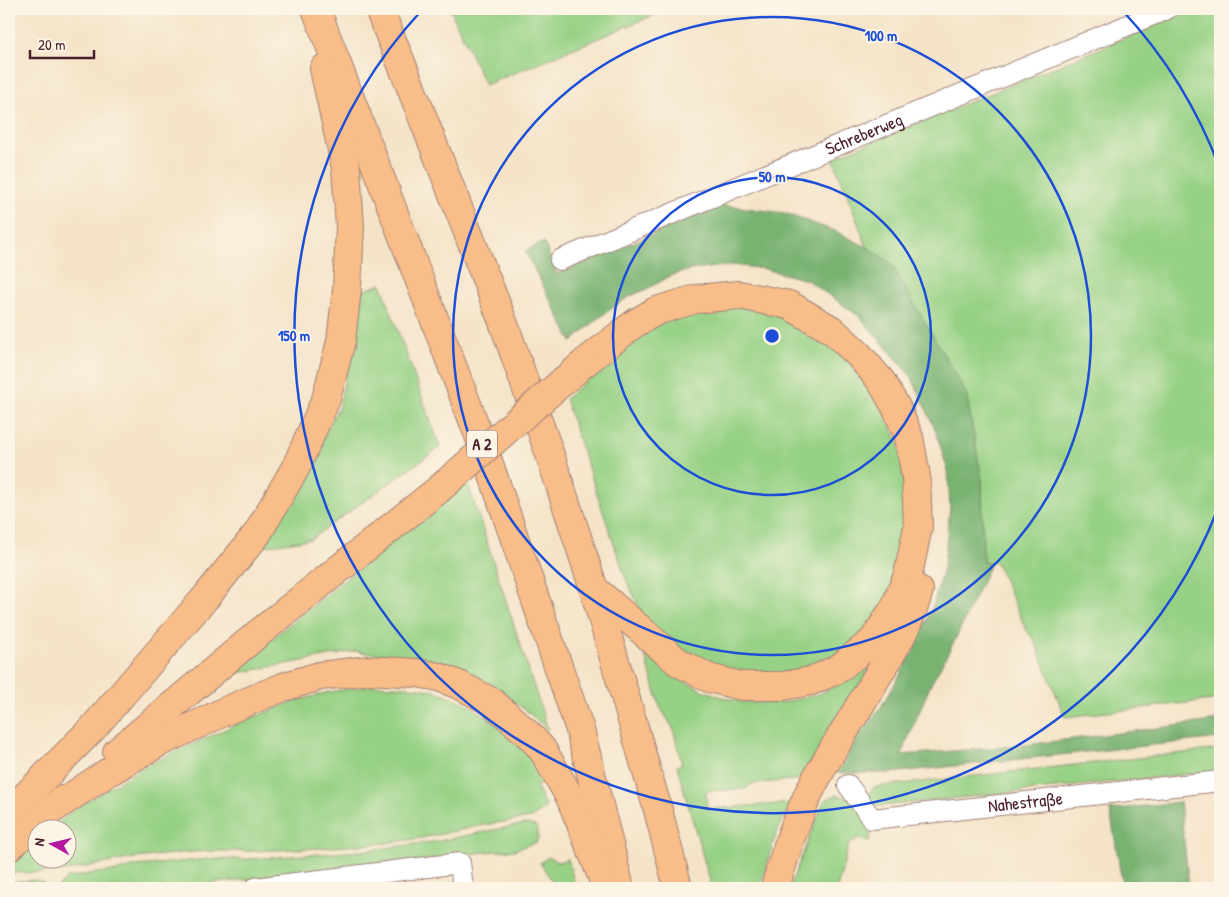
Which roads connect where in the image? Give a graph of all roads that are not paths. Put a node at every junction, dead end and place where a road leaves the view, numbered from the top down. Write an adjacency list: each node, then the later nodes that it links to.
1 (314, 9): 11 (highway); 17 (highway, A 2)
2 (379, 9): 7 (highway)
3 (1167, 9): 4 (street, Schreberweg)
4 (560, 260)
5 (581, 359): 6 (highway); 7 (highway); 19 (highway)
6 (435, 483): 10 (highway); 12 (highway)
7 (594, 590): 18 (highway)
8 (1220, 781): 9 (street, Nahestraße)
9 (848, 785)
10 (48, 812): 13 (highway); 16 (highway)
11 (9, 813)
12 (9, 830)
13 (9, 847)
14 (255, 888): 15 (street)
15 (463, 888)
16 (607, 888)
17 (620, 888)
18 (678, 888)
19 (775, 888)

